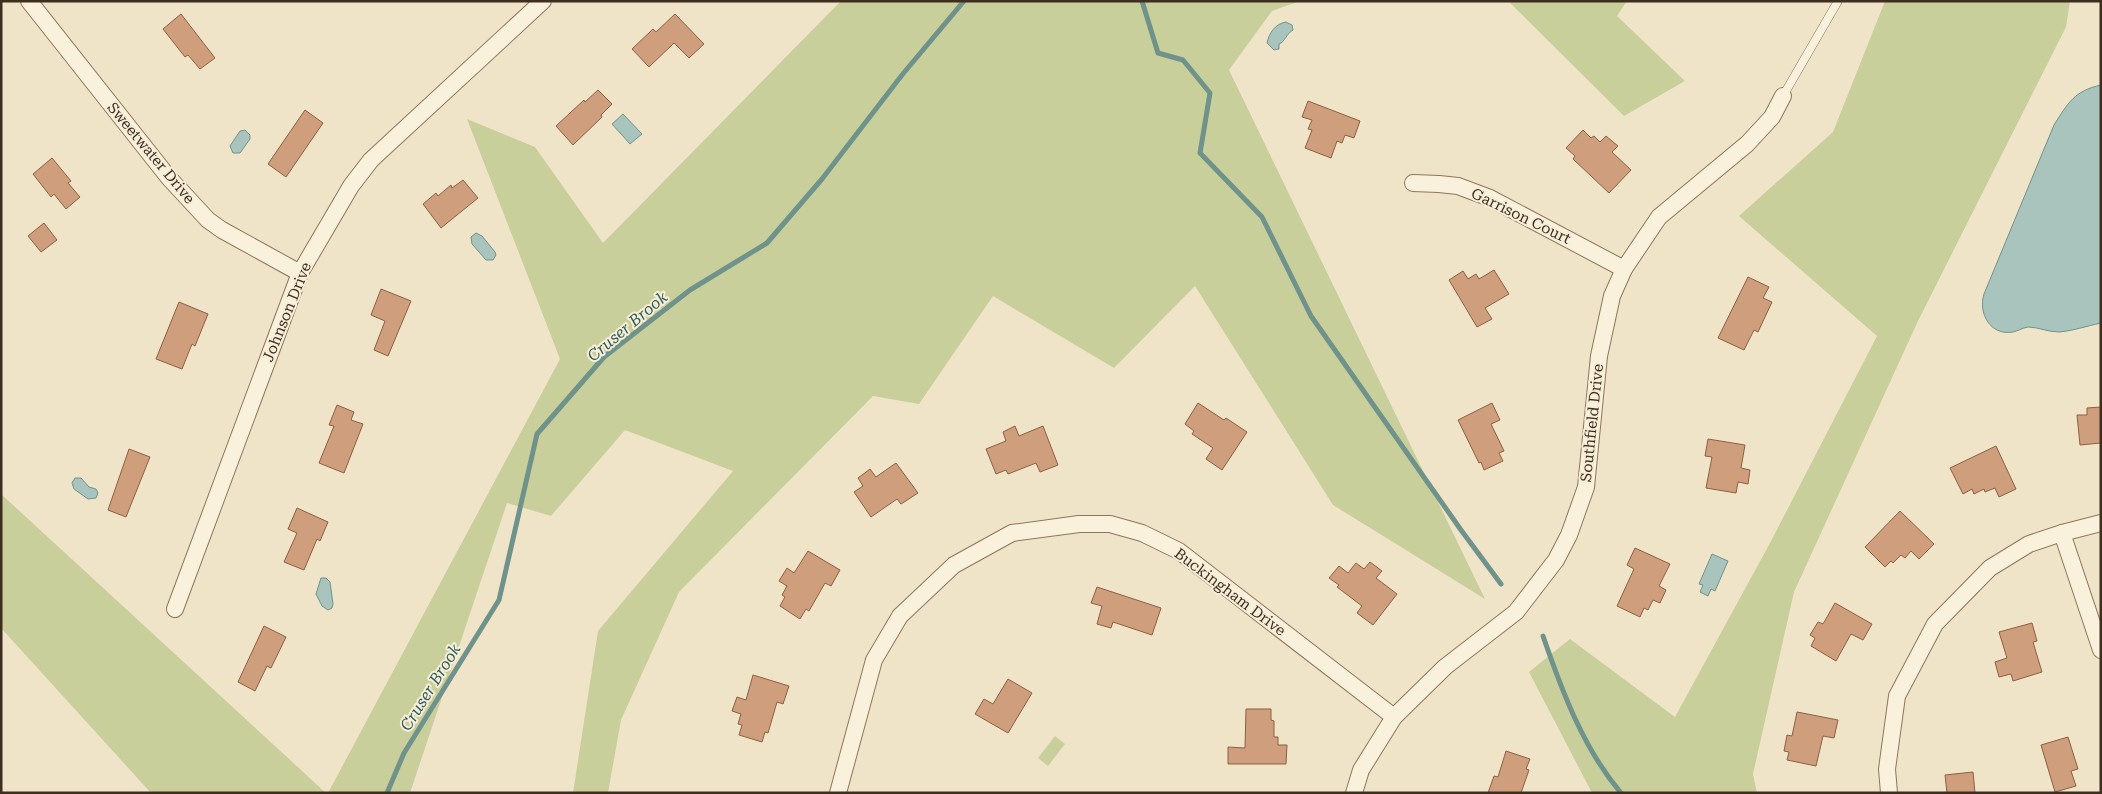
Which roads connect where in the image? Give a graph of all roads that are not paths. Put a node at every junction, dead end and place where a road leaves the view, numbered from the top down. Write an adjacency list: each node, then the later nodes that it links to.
1 (29, 1): 7 (street, Sweetwater Drive)
2 (543, 1): 7 (street, Johnson Drive)
3 (1838, 1): 4 (lane)
4 (1783, 96): 6 (street, Southfield Drive)
5 (1413, 183): 6 (street, Garrison Court)
6 (1624, 269): 12 (street, Southfield Drive)
7 (300, 273): 10 (street, Johnson Drive)
8 (2101, 523): 9 (street)
9 (2062, 533): 11 (street); 15 (street)
10 (175, 609)
11 (2101, 650)
12 (1394, 717): 13 (street, Buckingham Drive); 14 (street, Southfield Drive)
13 (838, 793)
14 (1354, 793)
15 (1888, 793)

